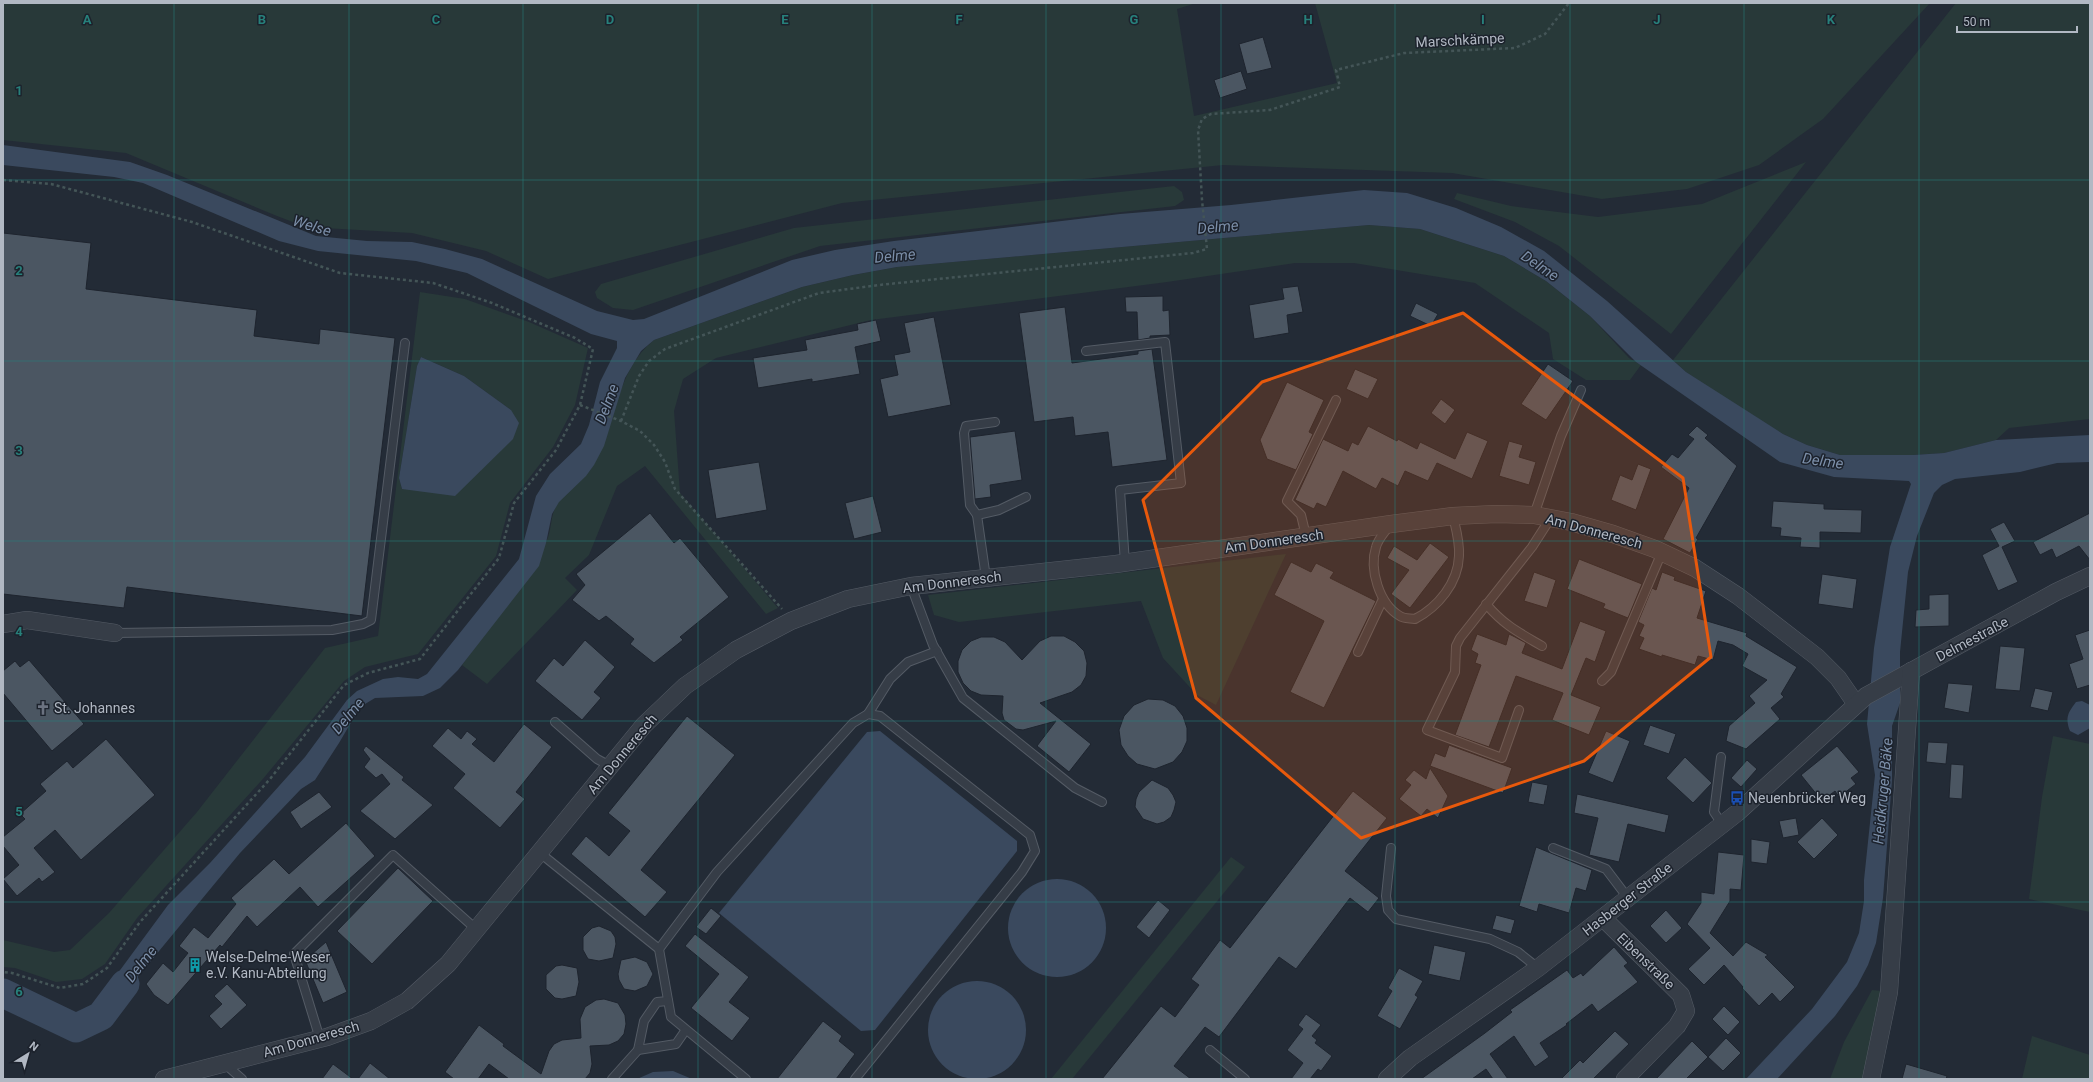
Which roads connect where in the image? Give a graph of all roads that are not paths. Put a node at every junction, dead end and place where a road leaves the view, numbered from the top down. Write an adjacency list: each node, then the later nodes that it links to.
1 (405, 343): 21 (lane)
2 (1086, 351): 14 (lane)
3 (1582, 390): 8 (lane)
4 (1336, 400): 12 (lane)
5 (995, 422): 7 (lane)
6 (1026, 497): 7 (lane)
7 (977, 515): 16 (lane)
8 (1534, 515): 9 (street, Am Donneresch); 10 (street, Am Donneresch)
9 (1453, 516): 11 (street, Am Donneresch); 18 (lane)
10 (1550, 518): 13 (street, Am Donneresch); 19 (lane)
11 (1391, 524): 12 (street, Am Donneresch); 18 (lane)
12 (1306, 536): 14 (street, Am Donneresch)
13 (1662, 552): 26 (lane); 27 (street, Am Donneresch)
14 (1125, 563): 16 (street, Am Donneresch)
15 (2090, 576): 25 (street, Delmestraße)
16 (986, 578): 17 (street, Am Donneresch)
17 (911, 586): 23 (lane); 32 (street, Am Donneresch)
18 (1383, 599): 24 (lane)
19 (1486, 604): 22 (lane); 28 (lane)
20 (3, 624): 21 (street)
21 (115, 633)
22 (1542, 646)
23 (936, 651): 29 (lane); 33 (lane)
24 (1358, 652)
25 (1911, 671): 27 (street, Delmestraße); 57 (street)
26 (1602, 681)
27 (1861, 700): 34 (street, Hasberger Straße)
28 (1519, 710)
29 (868, 714): 41 (lane); 53 (lane)
30 (555, 722): 32 (lane)
31 (1721, 757): 34 (lane)
32 (610, 766): 37 (street, Am Donneresch)
33 (1102, 802)
34 (1722, 824): 38 (street, Hasberger Straße)
35 (1391, 848): 42 (lane)
36 (1553, 848): 38 (lane)
37 (540, 853): 40 (street, Am Donneresch); 41 (lane)
38 (1628, 898): 39 (street, Hasberger Straße)
39 (1603, 918): 42 (street, Hasberger Straße); 56 (street, Eibenstraße)
40 (477, 931): 45 (street, Am Donneresch); 45 (lane)
41 (659, 949): 43 (lane)
42 (1538, 968): 55 (street, Hasberger Straße)
43 (668, 1001): 44 (lane); 46 (lane)
44 (685, 1031): 46 (lane); 52 (lane)
45 (320, 1039): 48 (street, Am Donneresch)
46 (638, 1050): 51 (lane)
47 (1210, 1050): 54 (lane)
48 (223, 1062): 49 (street, Am Donneresch); 50 (lane)
49 (164, 1079)
50 (242, 1079)
51 (612, 1079)
52 (746, 1079)
53 (854, 1079)
54 (1245, 1079)
55 (1387, 1079)
56 (1625, 1079)
57 (1871, 1079)

